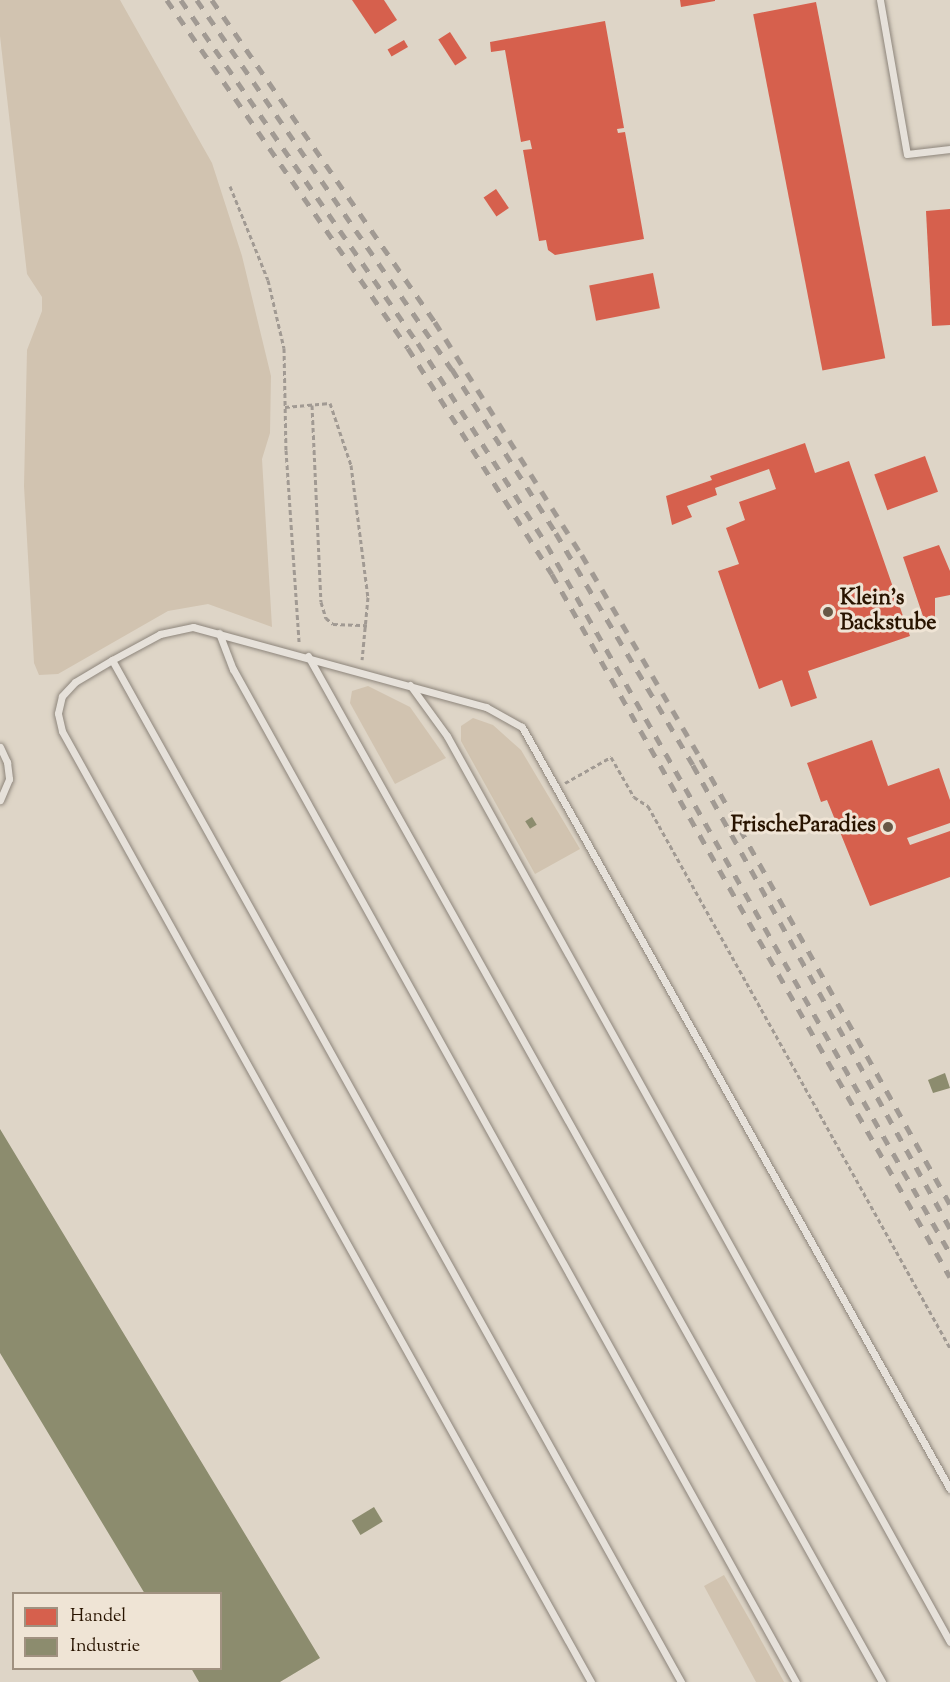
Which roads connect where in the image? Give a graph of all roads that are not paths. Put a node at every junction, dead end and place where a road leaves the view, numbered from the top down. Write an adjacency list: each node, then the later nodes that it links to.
1 (880, 0): 2 (lane)
2 (950, 149)
3 (219, 633): 4 (lane); 5 (lane); 13 (lane)
4 (308, 656): 6 (lane); 14 (lane)
5 (112, 660): 11 (lane); 12 (lane)
6 (410, 685): 9 (lane); 10 (lane)
7 (0, 747): 8 (lane)
8 (0, 800)
9 (950, 1489)
10 (950, 1642)
11 (591, 1682)
12 (681, 1682)
13 (796, 1682)
14 (882, 1682)

